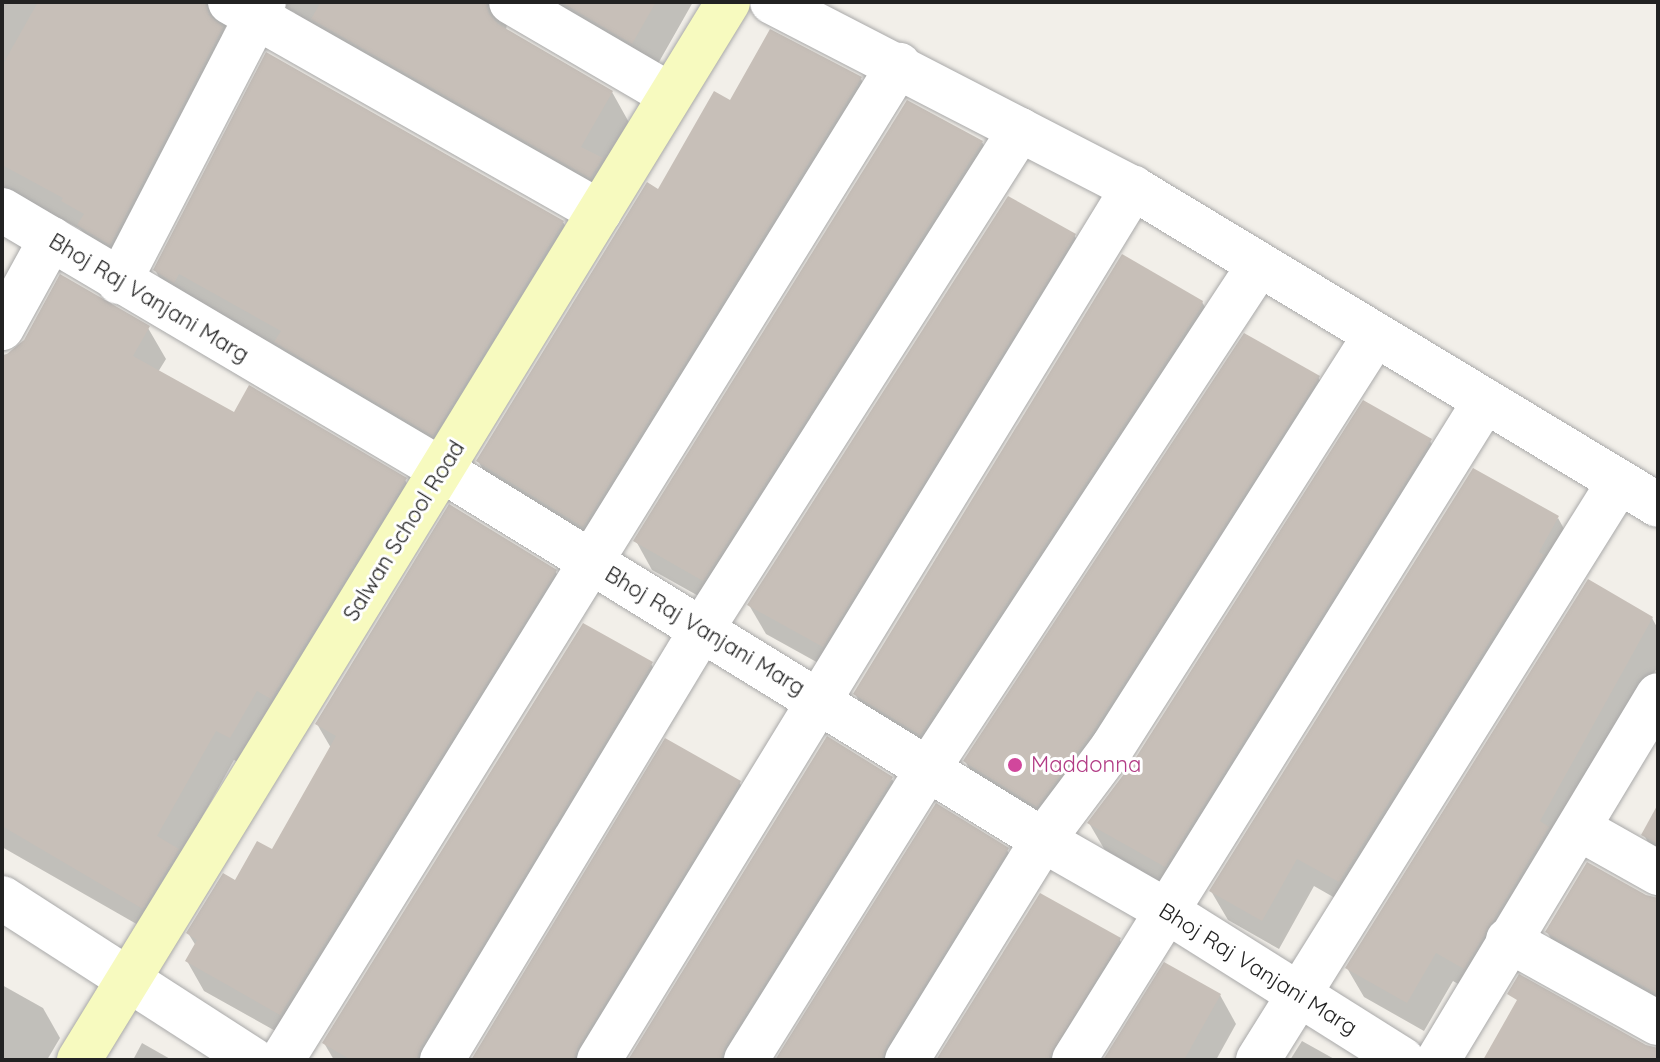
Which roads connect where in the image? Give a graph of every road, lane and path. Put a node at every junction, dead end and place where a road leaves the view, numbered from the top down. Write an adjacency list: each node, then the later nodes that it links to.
1 (511, 2): 6 (street)
2 (728, 2): 6 (street, Salwan School Road)
3 (772, 2): 5 (street)
4 (250, 7): 10 (street); 13 (street)
5 (899, 65): 7 (street); 20 (street)
6 (670, 95): 10 (street, Salwan School Road)
7 (1020, 130): 8 (street); 21 (street)
8 (1133, 188): 12 (street); 22 (street)
9 (2, 210): 11 (street, Bhoj Raj Vanjani Marg)
10 (599, 212): 17 (street, Salwan School Road)
11 (51, 239): 13 (street, Bhoj Raj Vanjani Marg); 14 (street)
12 (1259, 265): 15 (street); 24 (street)
13 (119, 282): 17 (street, Bhoj Raj Vanjani Marg)
14 (2, 328)
15 (1375, 335): 16 (street); 26 (street)
16 (1485, 401): 18 (street); 29 (street)
17 (442, 470): 20 (street, Bhoj Raj Vanjani Marg); 31 (street, Salwan School Road)
18 (1619, 482): 19 (street); 32 (street)
19 (1658, 505)
20 (590, 561): 21 (street, Bhoj Raj Vanjani Marg); 36 (street)
21 (702, 629): 22 (street, Bhoj Raj Vanjani Marg); 37 (street)
22 (819, 700): 24 (street, Bhoj Raj Vanjani Marg); 38 (street)
23 (1654, 711): 25 (street)
24 (928, 769): 26 (street, Bhoj Raj Vanjani Marg); 39 (street)
25 (1580, 829): 27 (street); 30 (street)
26 (1043, 840): 29 (street, Bhoj Raj Vanjani Marg); 40 (street)
27 (1658, 873)
28 (2, 898): 31 (street)
29 (1165, 910): 32 (street, Bhoj Raj Vanjani Marg); 41 (street)
30 (1508, 940): 33 (street); 44 (street)
31 (126, 981): 34 (street, Salwan School Road); 35 (street)
32 (1299, 996): 42 (street); 43 (street, Bhoj Raj Vanjani Marg)
33 (1658, 1023)
34 (79, 1060)
35 (253, 1060)
36 (282, 1060)
37 (442, 1060)
38 (599, 1060)
39 (746, 1060)
40 (907, 1060)
41 (1074, 1060)
42 (1258, 1060)
43 (1403, 1060)
44 (1438, 1060)

